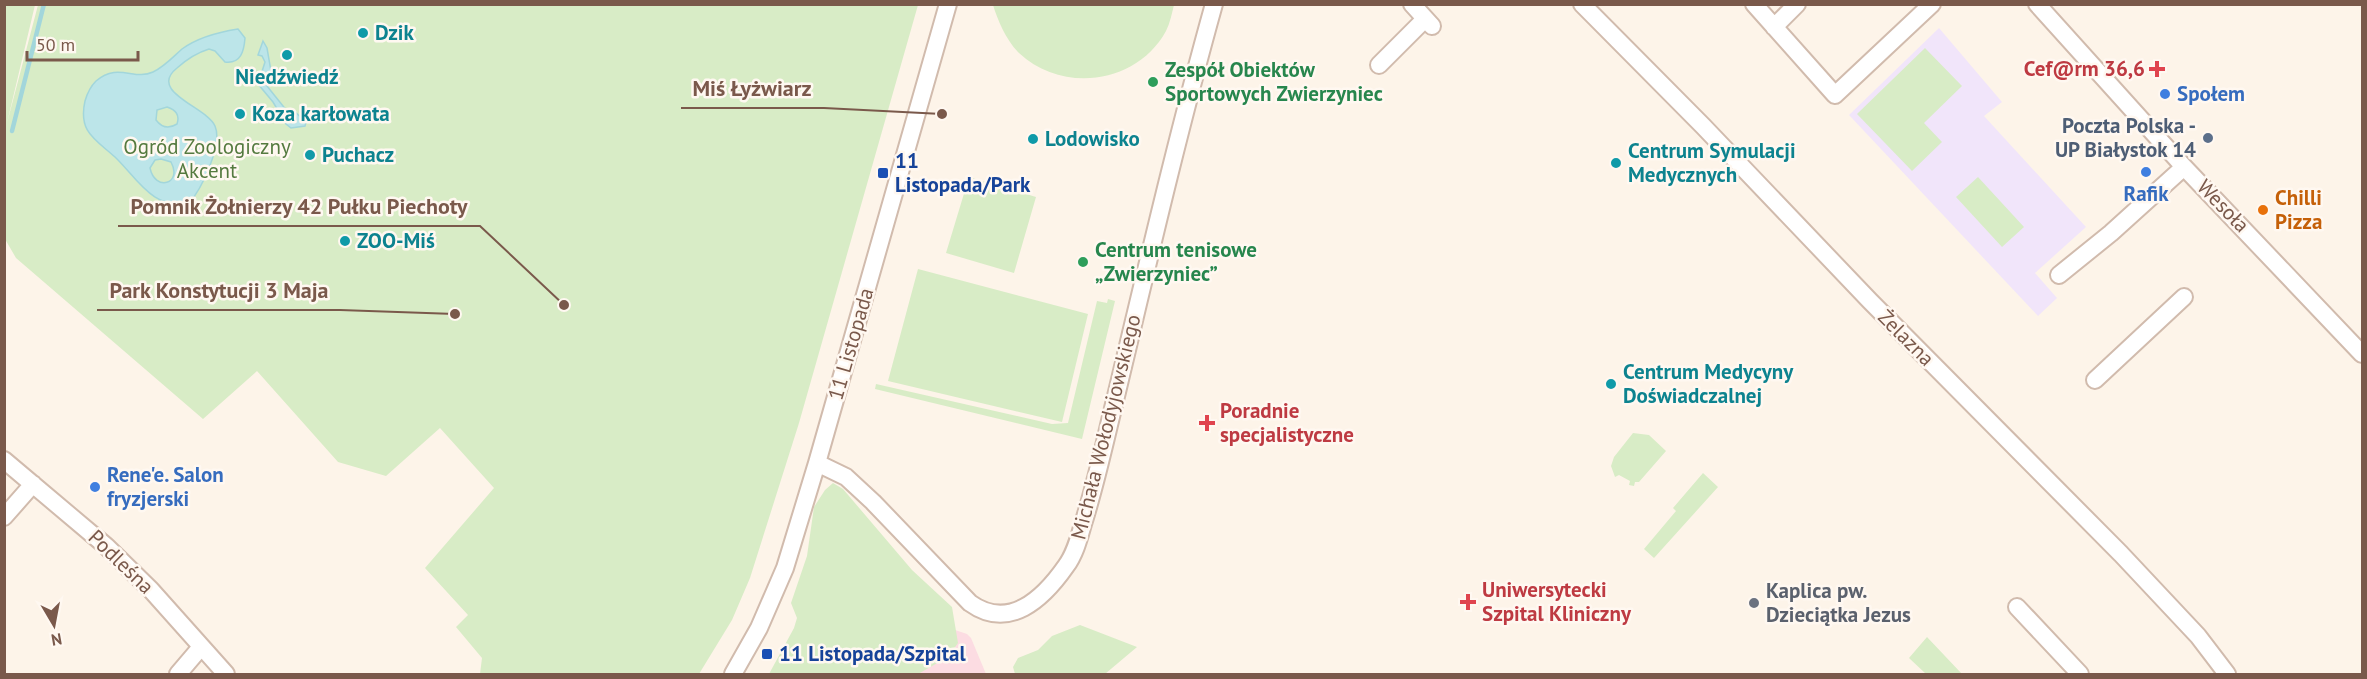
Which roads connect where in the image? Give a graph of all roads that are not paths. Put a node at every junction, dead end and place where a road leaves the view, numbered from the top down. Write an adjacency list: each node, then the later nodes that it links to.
1 (948, 4): 17 (street, 11 Listopada)
2 (1214, 4): 17 (street, Michała Wołodyjowskiego)
3 (1412, 4): 10 (street)
4 (1582, 4): 26 (street, Żelazna)
5 (1754, 4): 9 (street)
6 (1797, 4): 9 (street)
7 (1932, 4): 9 (street)
8 (2037, 4): 11 (street, Wesoła)
9 (1774, 27)
10 (1379, 65)
11 (2184, 167): 12 (street); 14 (street, Wesoła)
12 (2059, 275)
13 (2184, 297): 15 (street)
14 (2362, 354)
15 (2095, 380)
16 (4, 460): 18 (street, Podleśna)
17 (817, 463): 24 (street, 11 Listopada)
18 (33, 484): 19 (street); 21 (street, Podleśna)
19 (4, 517)
20 (2017, 607): 25 (street)
21 (201, 647): 22 (street); 23 (street, Podleśna)
22 (178, 675)
23 (226, 675)
24 (733, 675)
25 (2080, 675)
26 (2227, 675)

